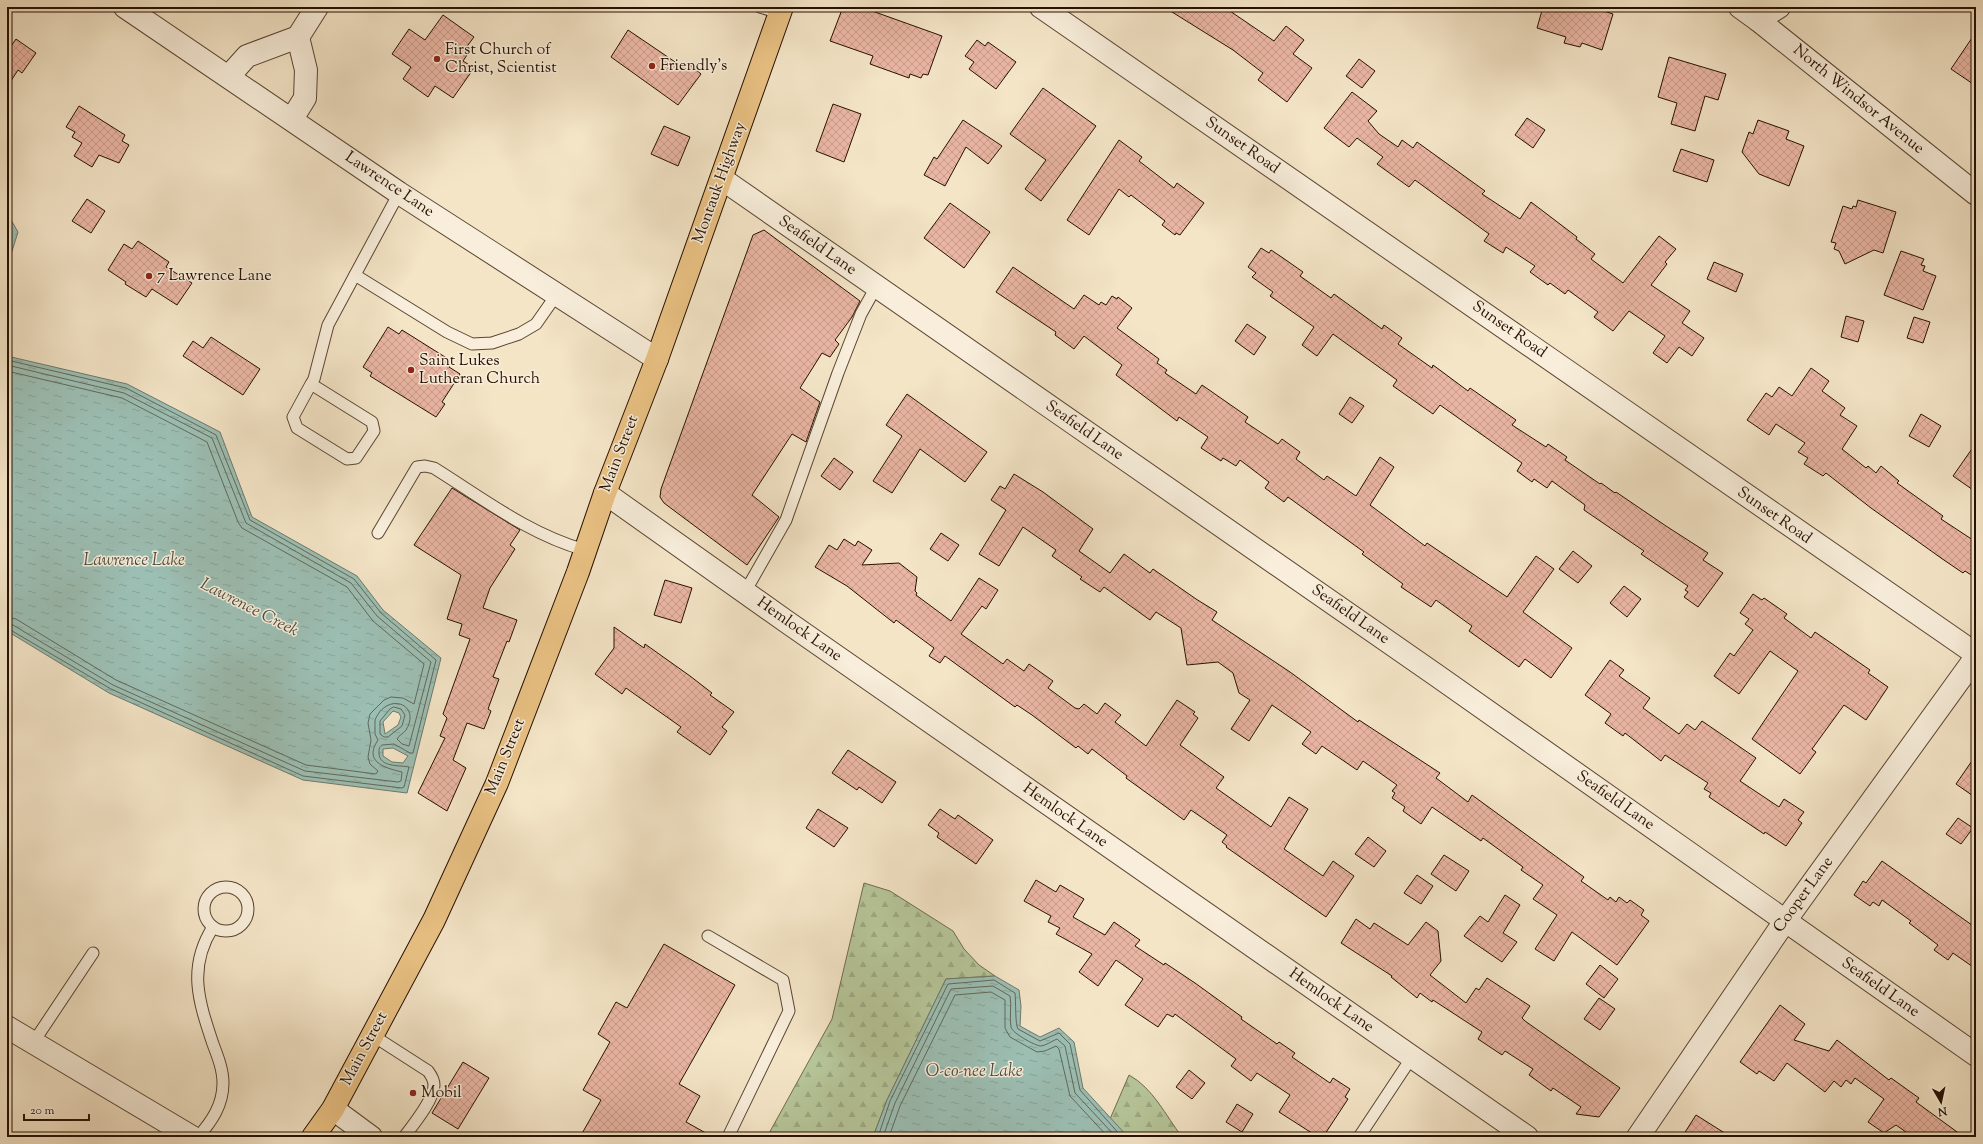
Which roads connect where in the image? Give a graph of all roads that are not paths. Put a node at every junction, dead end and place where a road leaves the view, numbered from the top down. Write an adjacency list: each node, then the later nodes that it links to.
1 (125, 7): 9 (street, Lawrence Lane)
2 (317, 7): 8 (street)
3 (1041, 7): 23 (street, Sunset Road)
4 (1740, 7): 7 (street, North Windsor Avenue)
5 (1779, 7): 7 (street)
6 (774, 9): 11 (main road, Montauk Highway)
7 (1758, 20): 13 (street, North Windsor Avenue)
8 (298, 37): 9 (street); 10 (street)
9 (229, 76): 10 (street, Lawrence Lane)
10 (292, 120): 12 (street, Lawrence Lane)
11 (722, 179): 15 (street, Seafield Lane); 17 (main road, Montauk Highway)
12 (398, 193): 14 (lane); 16 (street, Lawrence Lane)
13 (1976, 194)
14 (355, 275): 16 (lane); 18 (lane)
15 (876, 287): 22 (lane); 24 (street, Seafield Lane)
16 (557, 294): 17 (street, Lawrence Lane)
17 (657, 359): 19 (main road, Main Street)
18 (311, 384): 18 (lane)
19 (605, 493): 21 (main road, Main Street); 22 (street, Hemlock Lane)
20 (378, 533): 21 (lane)
21 (585, 550): 29 (main road, Main Street)
22 (744, 592): 32 (street, Hemlock Lane)
23 (1976, 656): 24 (street, Cooper Lane)
24 (1785, 922): 31 (street, Seafield Lane); 42 (street, Cooper Lane)
25 (213, 927): 25 (lane); 35 (lane)
26 (708, 936): 39 (lane)
27 (93, 953): 30 (lane)
28 (7, 1027): 30 (street)
29 (372, 1035): 33 (main road, Main Street); 38 (lane)
30 (33, 1043): 34 (street)
31 (1976, 1055)
32 (1412, 1057): 40 (lane); 41 (street, Hemlock Lane)
33 (333, 1109): 36 (main road, Main Street); 37 (street)
34 (192, 1137)
35 (198, 1137)
36 (313, 1137)
37 (371, 1137)
38 (404, 1137)
39 (728, 1137)
40 (1359, 1137)
41 (1527, 1137)
42 (1638, 1137)

